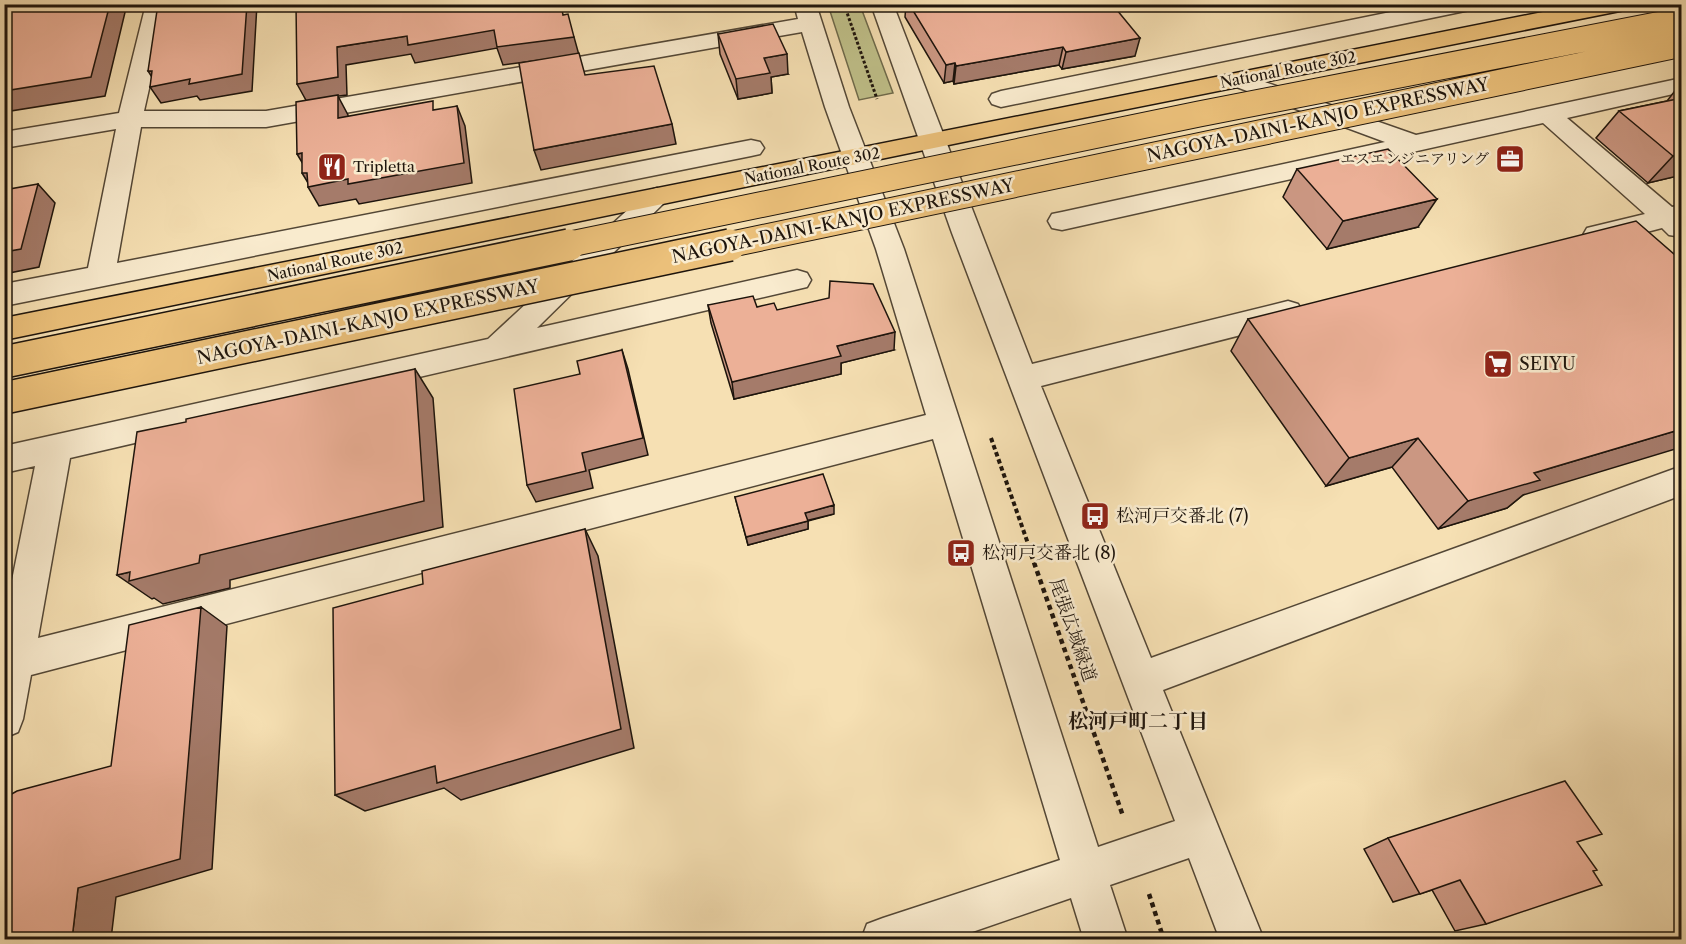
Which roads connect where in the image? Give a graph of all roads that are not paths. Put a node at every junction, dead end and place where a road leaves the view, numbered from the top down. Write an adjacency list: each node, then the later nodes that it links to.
1 (157, 4): 13 (street)
2 (1620, 4): 9 (highway, National Route 302)
3 (1459, 5): 11 (street)
4 (891, 8): 16 (street)
5 (808, 14): 13 (street); 19 (street)
6 (1682, 20): 32 (highway, NAGOYA-DAINI-KANJO EXPRESSWAY, bridge)
7 (1682, 44): 15 (highway, NAGOYA-DAINI-KANJO EXPRESSWAY, bridge)
8 (1682, 63): 15 (highway, bridge)
9 (1239, 80): 16 (highway, National Route 302); 17 (street)
10 (1682, 85): 12 (street)
11 (1001, 99)
12 (1549, 115): 17 (street); 23 (street)
13 (130, 119): 14 (street); 26 (street)
14 (4, 140)
15 (1219, 141): 34 (highway, NAGOYA-DAINI-KANJO EXPRESSWAY, bridge)
16 (933, 142): 19 (highway, National Route 302); 33 (street)
17 (1415, 144): 22 (street)
18 (751, 148): 21 (street)
19 (855, 157): 20 (highway, National Route 302); 35 (street)
20 (657, 197): 24 (highway, National Route 302); 31 (street)
21 (449, 208): 24 (street); 26 (street)
22 (1062, 221)
23 (1676, 221): 25 (street)
24 (489, 230): 30 (highway, National Route 302)
25 (1575, 240)
26 (100, 277): 28 (street)
27 (797, 280): 31 (street)
28 (4, 295)
29 (1311, 306): 33 (street)
30 (4, 329)
31 (496, 349): 36 (street)
32 (4, 362)
33 (1025, 378): 40 (street)
34 (4, 398)
35 (945, 423): 39 (street); 43 (street)
36 (56, 449): 37 (street); 39 (street)
37 (4, 460)
38 (1682, 480): 40 (street)
39 (10, 663): 41 (street)
40 (1141, 680): 42 (street)
41 (4, 719)
42 (1200, 834): 43 (street); 46 (street)
43 (1086, 872): 44 (street); 45 (street)
44 (883, 939)
45 (1106, 939)
46 (1242, 939)

